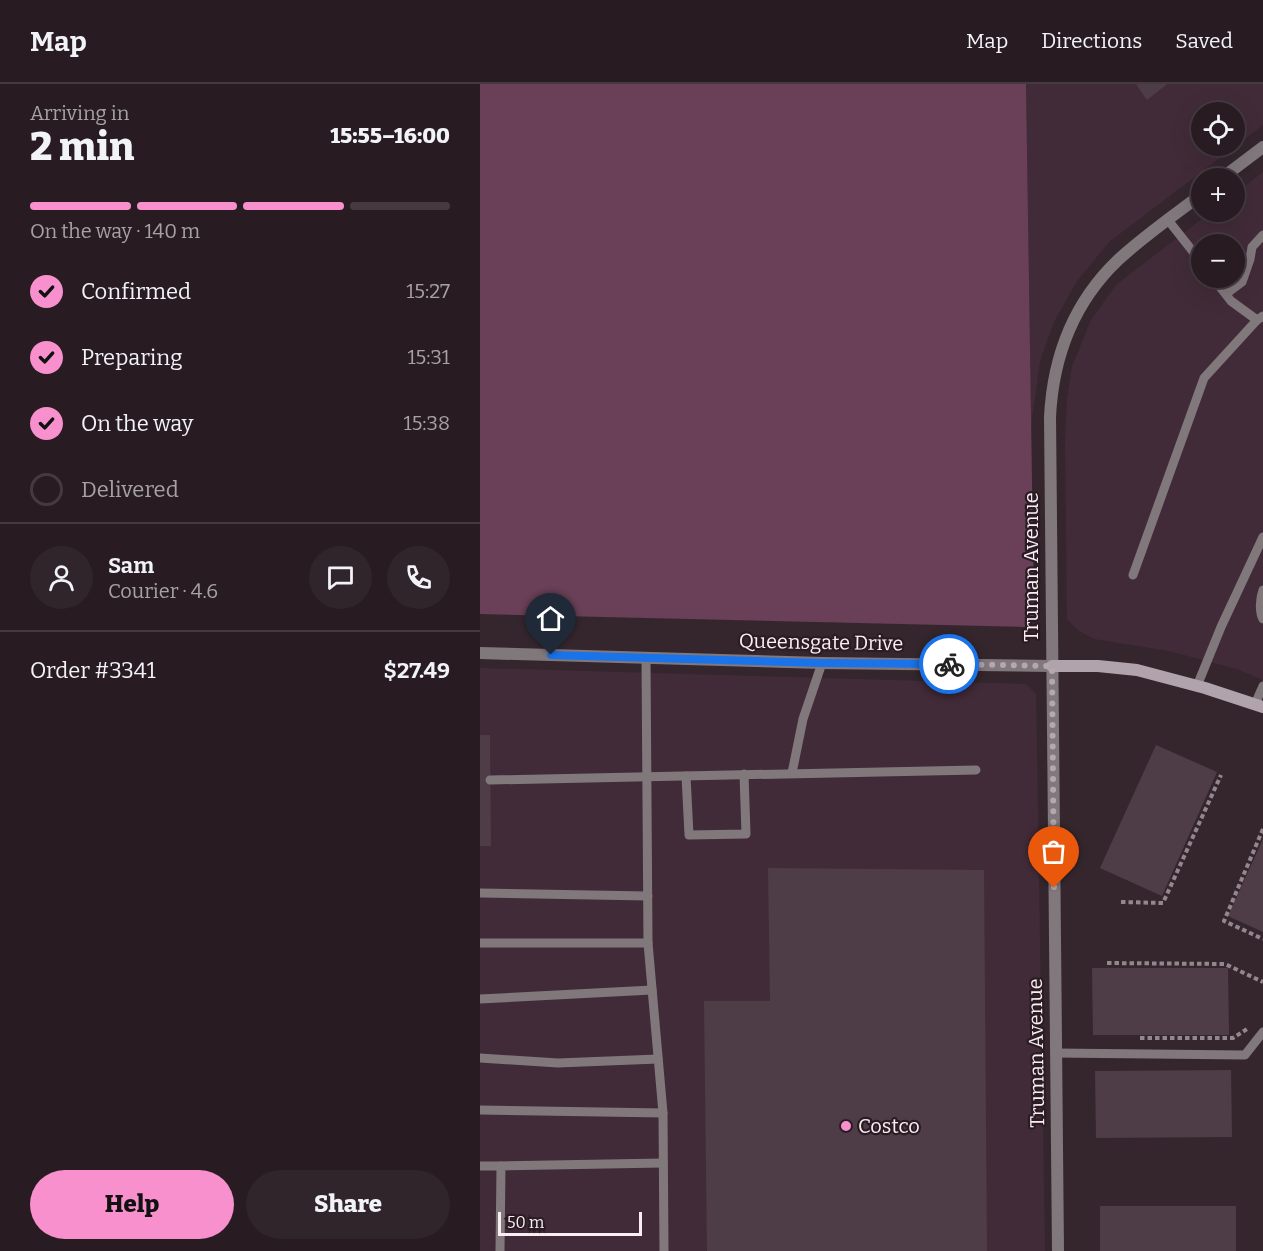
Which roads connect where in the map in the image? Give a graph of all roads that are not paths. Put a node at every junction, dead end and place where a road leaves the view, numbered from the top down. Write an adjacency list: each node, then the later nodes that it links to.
1 (1263, 147): 2 (street)
2 (1235, 168)
3 (1191, 202): 4 (street, Truman Avenue)
4 (1168, 220): 6 (lane); 17 (street, Truman Avenue)
5 (1263, 235): 8 (lane)
6 (1191, 250)
7 (1221, 288): 8 (lane)
8 (1226, 294): 9 (lane)
9 (1260, 318): 11 (lane)
10 (1263, 537): 18 (lane)
11 (1133, 576)
12 (1263, 590): 13 (lane)
13 (1263, 619)
14 (480, 653): 15 (street, Queensgate Drive)
15 (646, 658): 16 (street, Queensgate Drive); 24 (lane)
16 (822, 663): 17 (street, Queensgate Drive); 22 (lane)
17 (1052, 666): 18 (street, Queensgate Drive); 34 (street, Truman Avenue)
18 (1197, 686): 20 (street, Queensgate Drive)
19 (1263, 686): 20 (lane)
20 (1259, 706)
21 (976, 770): 22 (lane)
22 (792, 773): 23 (lane)
23 (744, 774): 25 (lane); 25 (lane)
24 (647, 776): 25 (lane); 26 (lane); 28 (lane)
25 (686, 776)
26 (490, 780)
27 (480, 893): 28 (lane)
28 (648, 896): 30 (lane)
29 (480, 943): 30 (lane)
30 (648, 943): 31 (lane)
31 (652, 990): 32 (lane); 36 (lane)
32 (480, 999)
33 (1263, 1032): 34 (lane)
34 (1055, 1053): 44 (street, Truman Avenue)
35 (480, 1058): 36 (lane)
36 (658, 1059): 38 (lane)
37 (480, 1110): 38 (lane)
38 (663, 1113): 39 (lane)
39 (663, 1163): 40 (lane); 43 (lane)
40 (501, 1166): 41 (lane); 42 (lane)
41 (480, 1167)
42 (500, 1251)
43 (664, 1251)
44 (1058, 1251)

